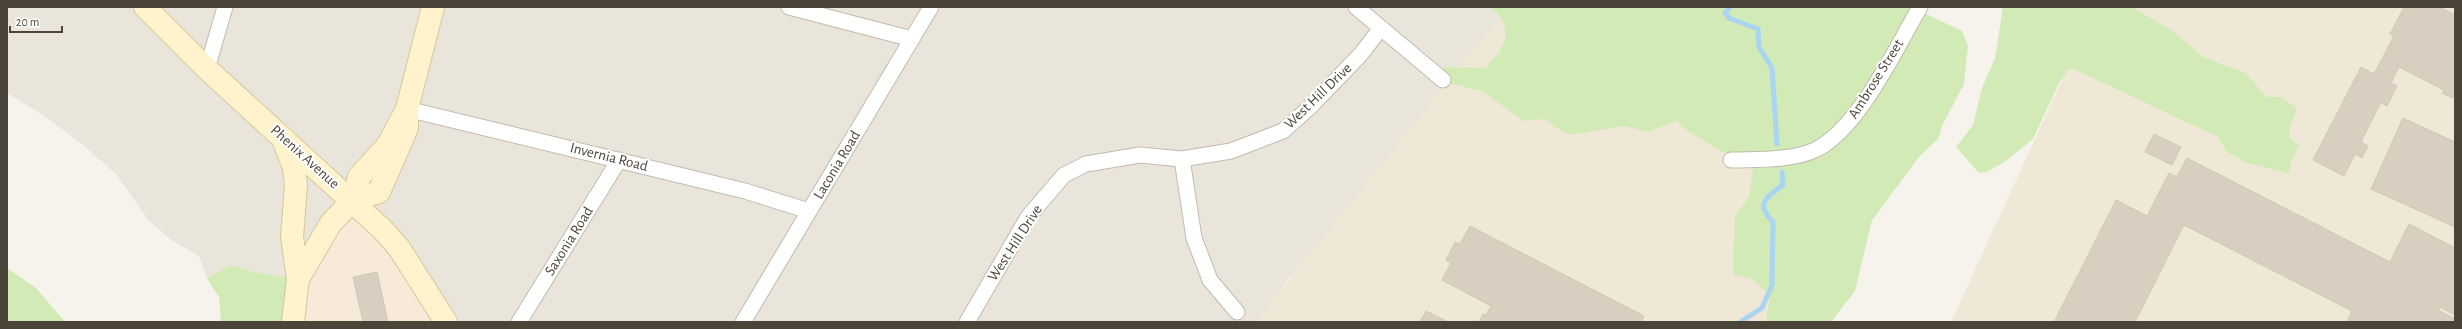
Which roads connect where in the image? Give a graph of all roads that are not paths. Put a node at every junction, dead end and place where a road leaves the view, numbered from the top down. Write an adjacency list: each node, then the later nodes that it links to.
1 (145, 7): 10 (main road, Phenix Avenue)
2 (225, 7): 10 (street)
3 (433, 7): 12 (main road)
4 (789, 7): 9 (street)
5 (931, 7): 9 (street, Laconia Road)
6 (1356, 7): 8 (street)
7 (1920, 7): 16 (street, Ambrose Street)
8 (1381, 28): 11 (street); 14 (street, West Hill Drive)
9 (912, 39): 18 (street, Laconia Road)
10 (207, 69): 13 (main road, Phenix Avenue)
11 (1443, 80)
12 (407, 109): 15 (street, Invernia Road); 17 (main road)
13 (282, 136): 17 (main road, Phenix Avenue); 19 (main road)
14 (1182, 159): 20 (street); 25 (street, West Hill Drive)
15 (619, 160): 18 (street, Invernia Road); 23 (street, Saxonia Road)
16 (1731, 160)
17 (353, 200): 19 (main road); 22 (main road, Phenix Avenue)
18 (809, 211): 24 (street, Laconia Road)
19 (298, 279): 21 (main road)
20 (1237, 312)
21 (292, 322)
22 (446, 322)
23 (518, 322)
24 (743, 322)
25 (967, 322)

